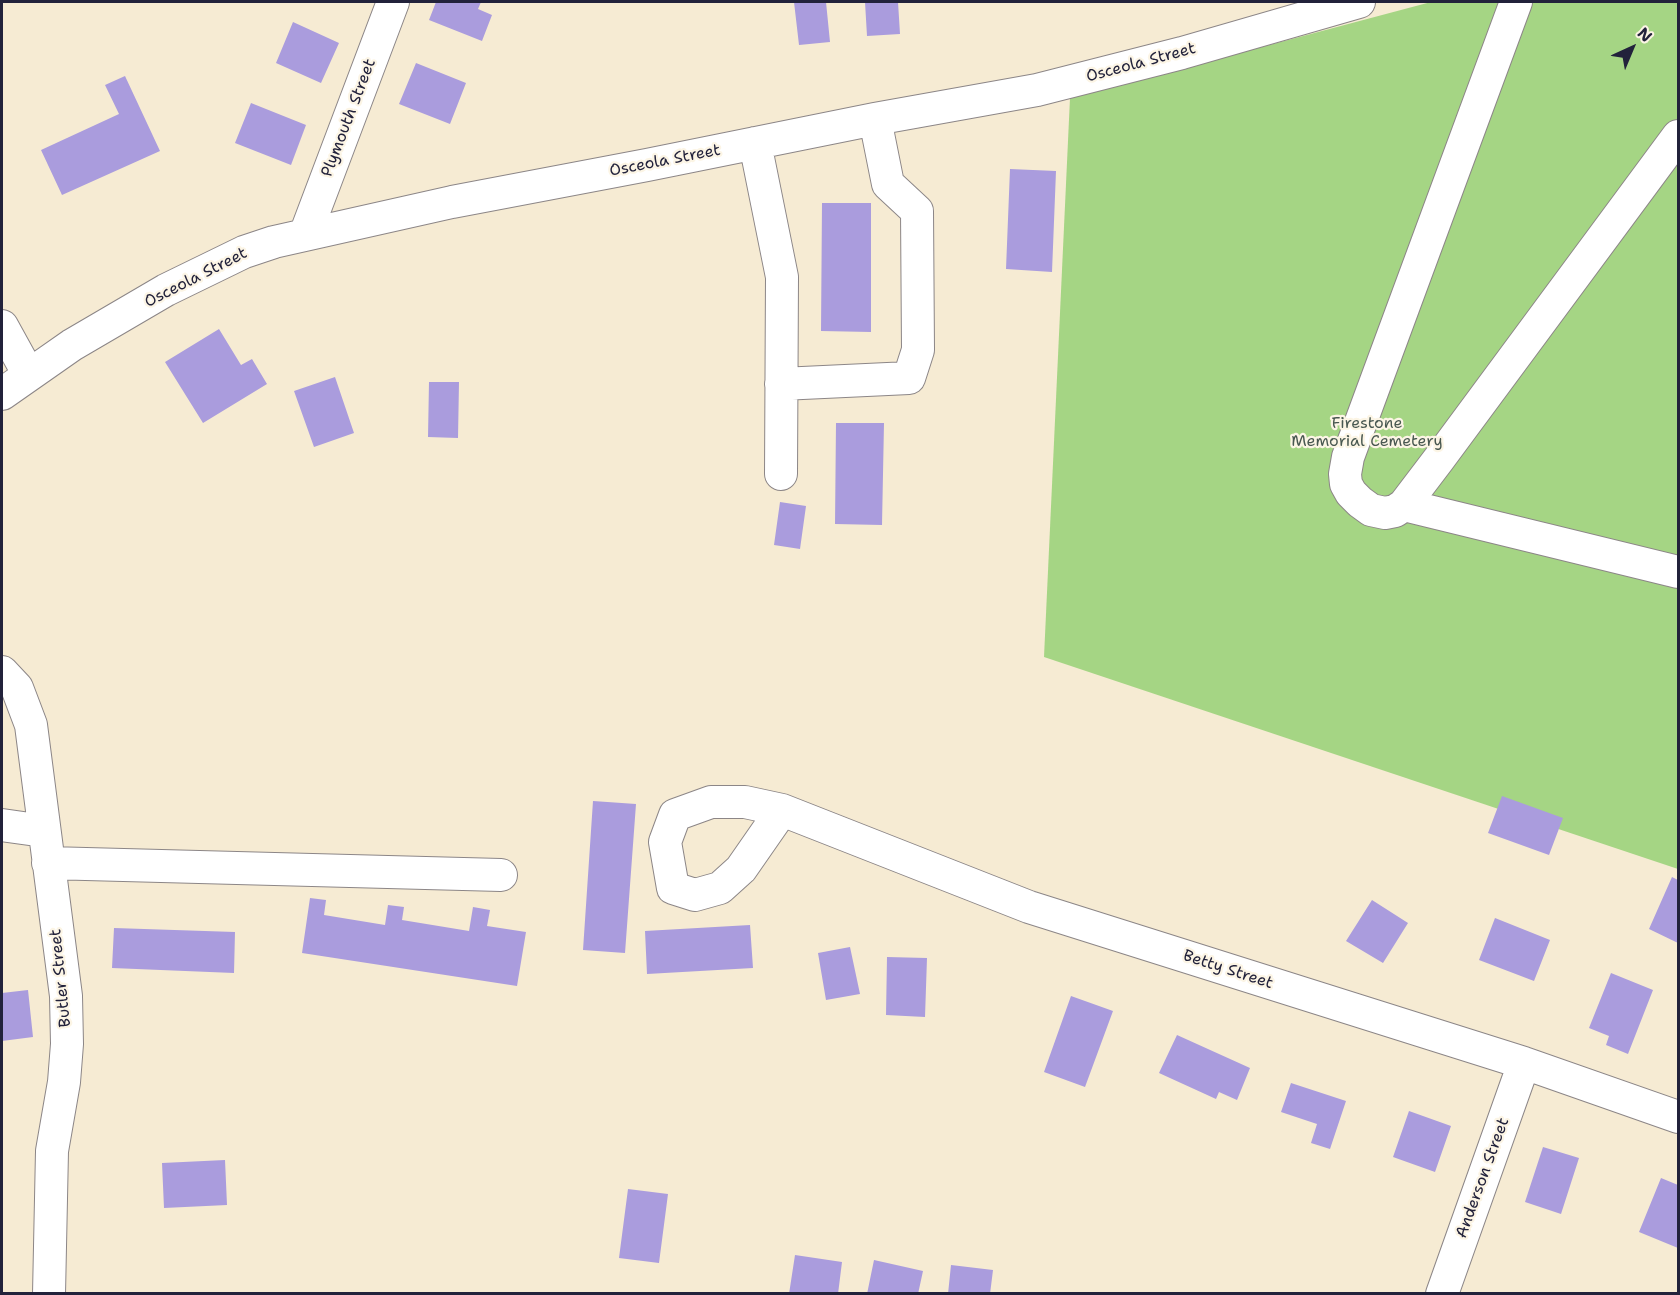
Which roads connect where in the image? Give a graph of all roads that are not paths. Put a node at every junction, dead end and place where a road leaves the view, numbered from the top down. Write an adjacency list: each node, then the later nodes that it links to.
1 (393, 2): 7 (street, Plymouth Street)
2 (1359, 2): 4 (street, Osceola Street)
3 (1516, 2): 13 (street)
4 (875, 119): 6 (street, Osceola Street); 10 (street)
5 (1678, 136): 13 (street)
6 (755, 143): 7 (street, Osceola Street); 10 (street)
7 (305, 235): 9 (street, Osceola Street)
8 (2, 326): 9 (street)
9 (29, 375): 11 (street, Osceola Street)
10 (781, 384): 12 (street)
11 (2, 394)
12 (781, 474)
13 (1404, 505): 14 (street)
14 (1678, 572)
15 (5, 679): 18 (street, Butler Street)
16 (782, 810): 21 (street, Betty Street)
17 (2, 825): 18 (street)
18 (44, 831): 19 (street, Butler Street)
19 (48, 863): 20 (street); 23 (street, Butler Street)
20 (501, 875)
21 (1524, 1063): 22 (street, Betty Street); 24 (street, Anderson Street)
22 (1678, 1117)
23 (49, 1293)
24 (1442, 1293)

